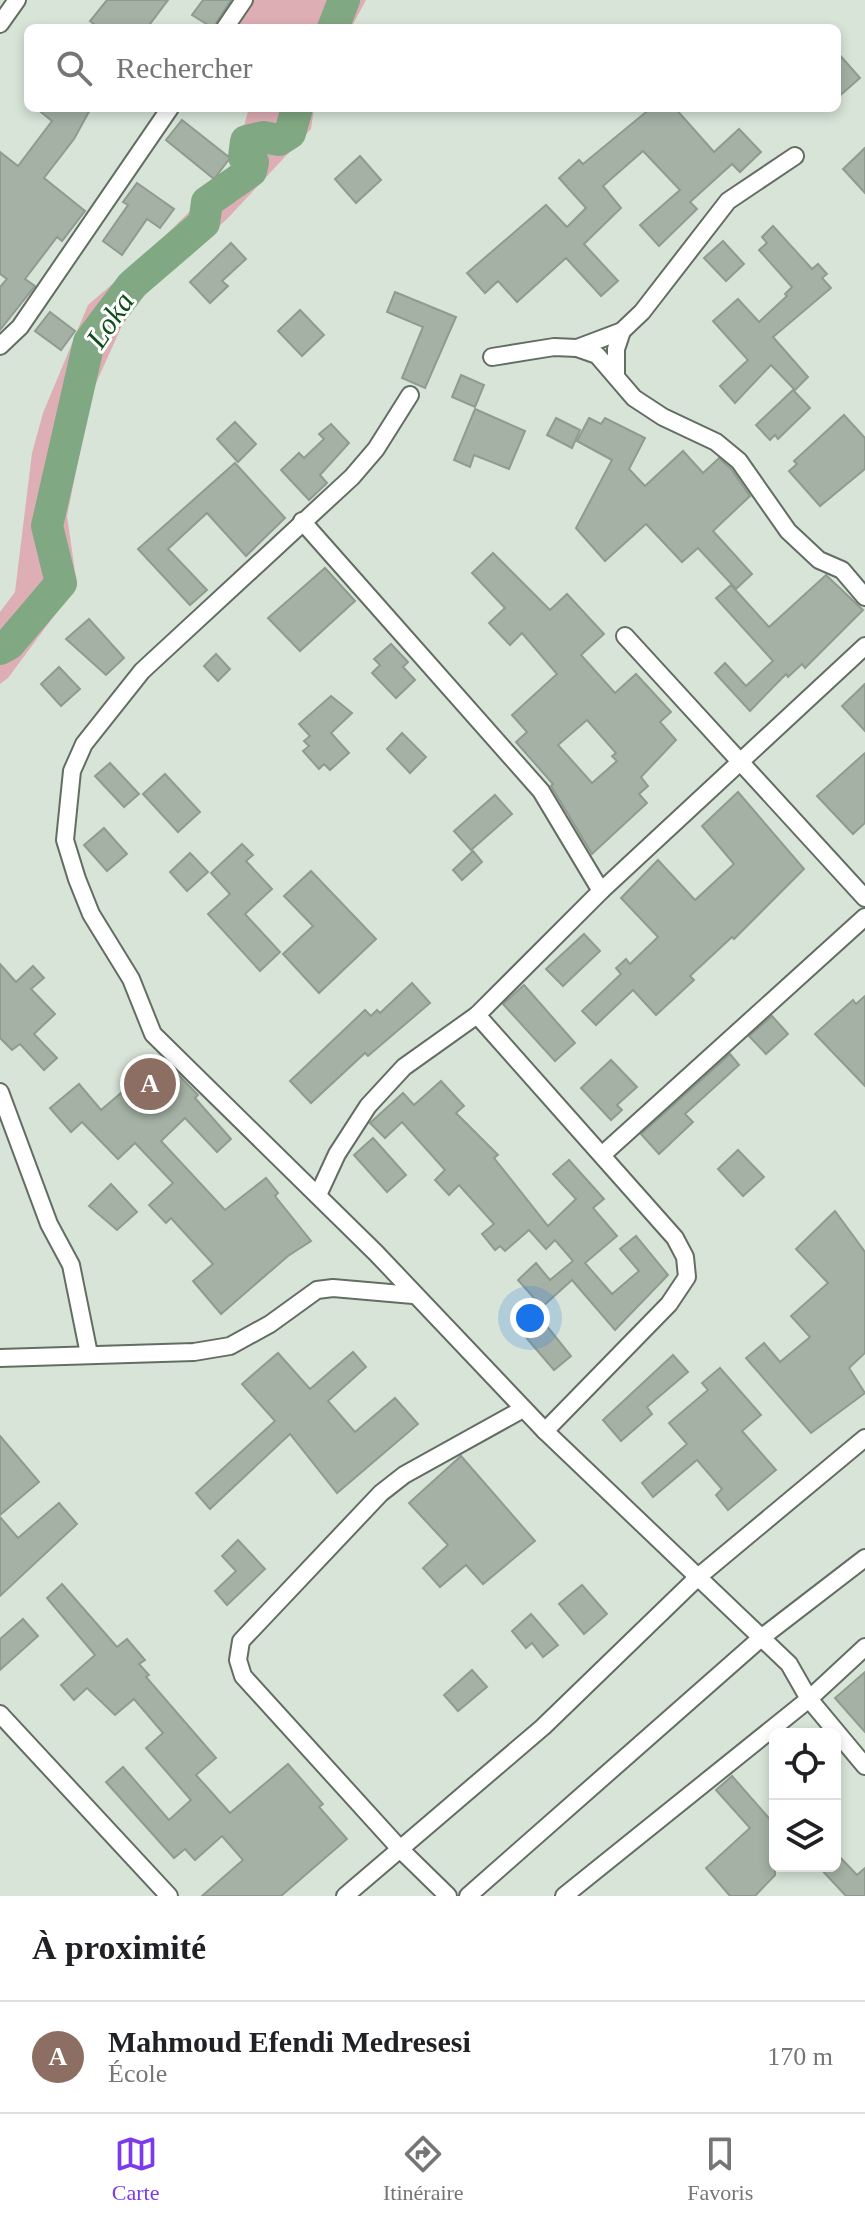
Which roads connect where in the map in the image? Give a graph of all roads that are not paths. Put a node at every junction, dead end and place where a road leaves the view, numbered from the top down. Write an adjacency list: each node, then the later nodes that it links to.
1 (17, 0): 3 (street)
2 (244, 0): 4 (street)
3 (0, 24)
4 (228, 24)
5 (167, 112): 8 (street)
6 (795, 156): 7 (street)
7 (622, 331): 9 (street); 11 (street)
8 (0, 346)
9 (577, 348): 10 (street); 11 (street)
10 (492, 357)
11 (616, 375): 14 (street)
12 (410, 395): 13 (street)
13 (302, 521): 18 (street); 24 (street)
14 (865, 597)
15 (625, 636): 17 (street)
16 (865, 646): 17 (street)
17 (739, 761): 18 (street); 19 (street)
18 (601, 891): 21 (street)
19 (865, 898)
20 (865, 917): 23 (street)
21 (477, 1015): 23 (street); 24 (street)
22 (0, 1092): 26 (street)
23 (602, 1155): 29 (street)
24 (318, 1195): 25 (street)
25 (413, 1295): 26 (street); 28 (street)
26 (89, 1354): 27 (street)
27 (0, 1358)
28 (523, 1409): 29 (street); 38 (street)
29 (545, 1431): 32 (street)
30 (865, 1438): 32 (street)
31 (865, 1558): 33 (street)
32 (698, 1577): 33 (street); 38 (street)
33 (761, 1638): 35 (street); 42 (street)
34 (865, 1647): 35 (street)
35 (809, 1699): 37 (street); 43 (street)
36 (0, 1714): 39 (street)
37 (865, 1766)
38 (402, 1851): 40 (street); 41 (street)
39 (169, 1896)
40 (345, 1896)
41 (448, 1896)
42 (468, 1896)
43 (564, 1896)

